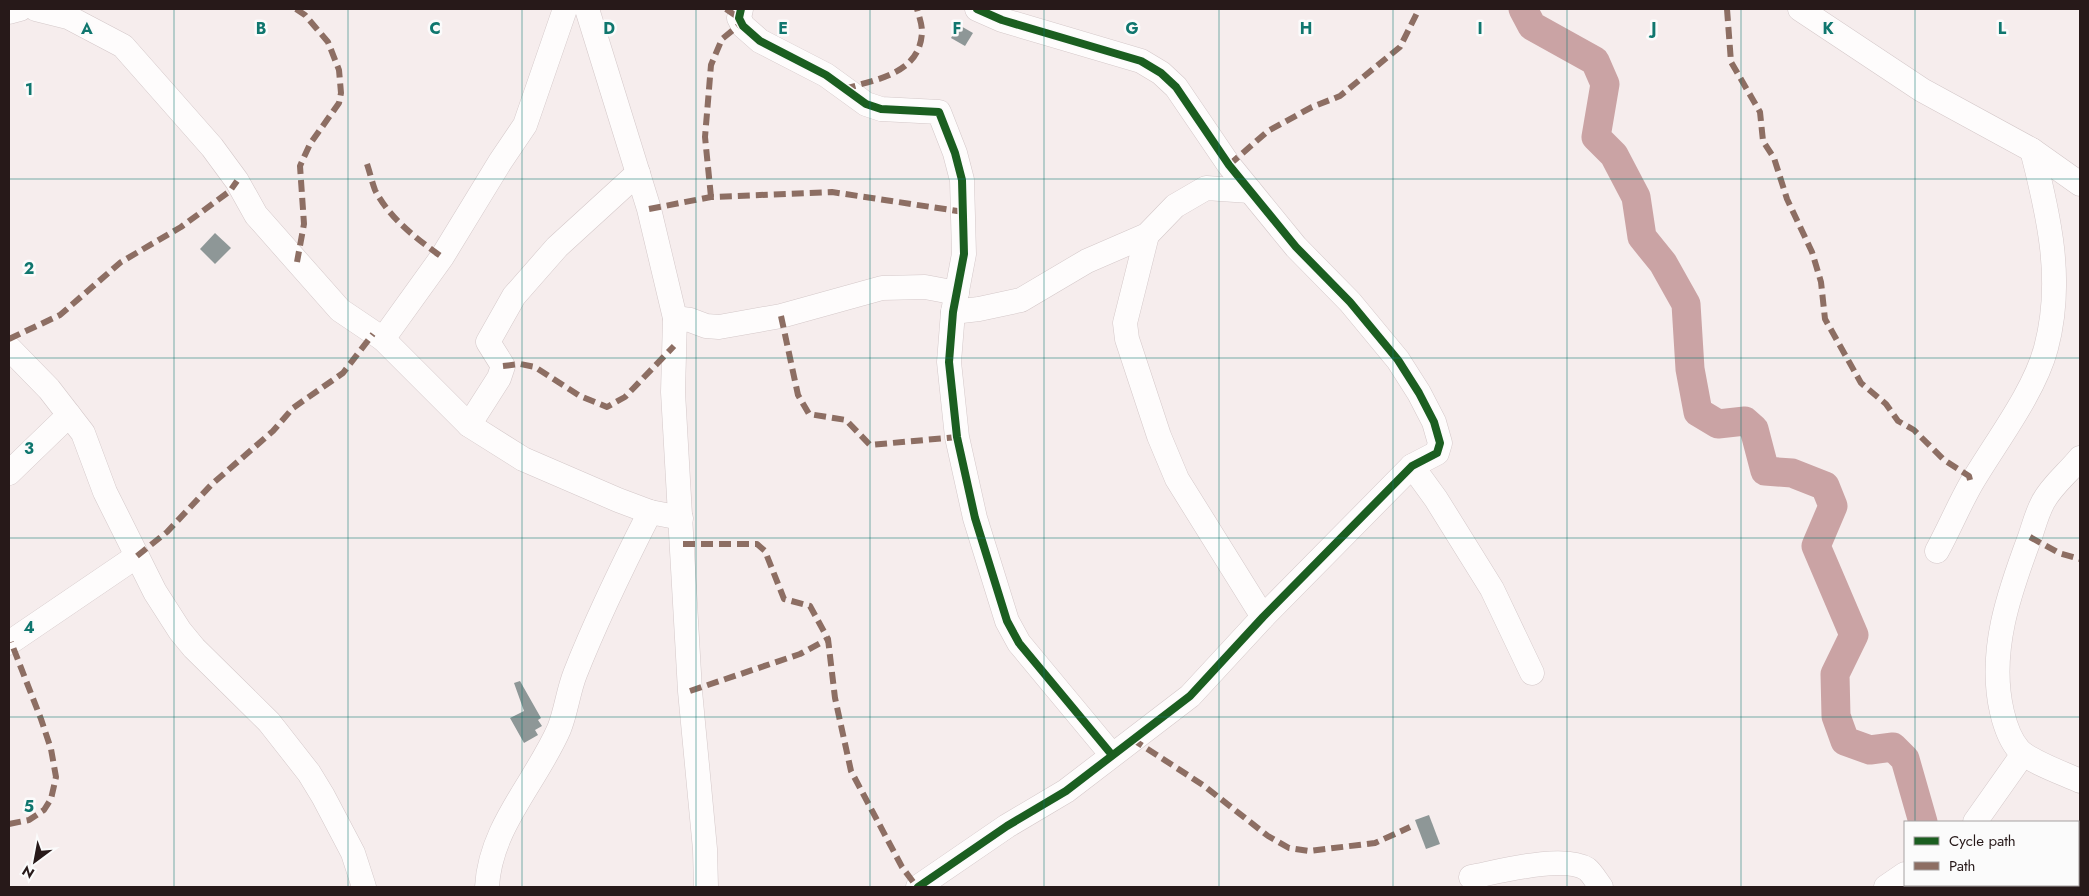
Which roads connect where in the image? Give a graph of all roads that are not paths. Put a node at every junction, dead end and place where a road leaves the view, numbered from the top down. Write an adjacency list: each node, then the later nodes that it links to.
1 (20, 9): 7 (street)
2 (36, 9): 15 (street)
3 (583, 9): 9 (street); 15 (street)
4 (741, 9): 13 (street)
5 (977, 9): 11 (street)
6 (1800, 9): 8 (street)
7 (9, 12)
8 (2032, 150): 10 (street); 24 (street)
9 (638, 173): 14 (street); 18 (street)
10 (2080, 184)
11 (1250, 190): 12 (street); 20 (street)
12 (1147, 235): 13 (street); 26 (street)
13 (955, 303): 14 (street); 30 (street)
14 (675, 318): 23 (street)
15 (383, 339): 18 (street)
16 (9, 348): 17 (street)
17 (69, 415): 21 (street); 25 (street)
18 (469, 425): 22 (street)
19 (2080, 458): 29 (street)
20 (1412, 466): 26 (street); 28 (street)
21 (9, 474)
22 (650, 512): 23 (street); 36 (street)
23 (682, 518): 37 (street)
24 (1937, 551)
25 (137, 556): 27 (street); 35 (street)
26 (1263, 617): 30 (street)
27 (9, 643)
28 (1532, 673)
29 (2023, 754): 31 (street); 32 (street)
30 (1112, 755): 38 (street)
31 (2080, 781)
32 (1976, 821)
33 (1904, 875): 40 (street)
34 (1471, 877): 39 (street)
35 (364, 887)
36 (487, 887)
37 (706, 887)
38 (918, 887)
39 (1601, 887)
40 (1886, 887)

